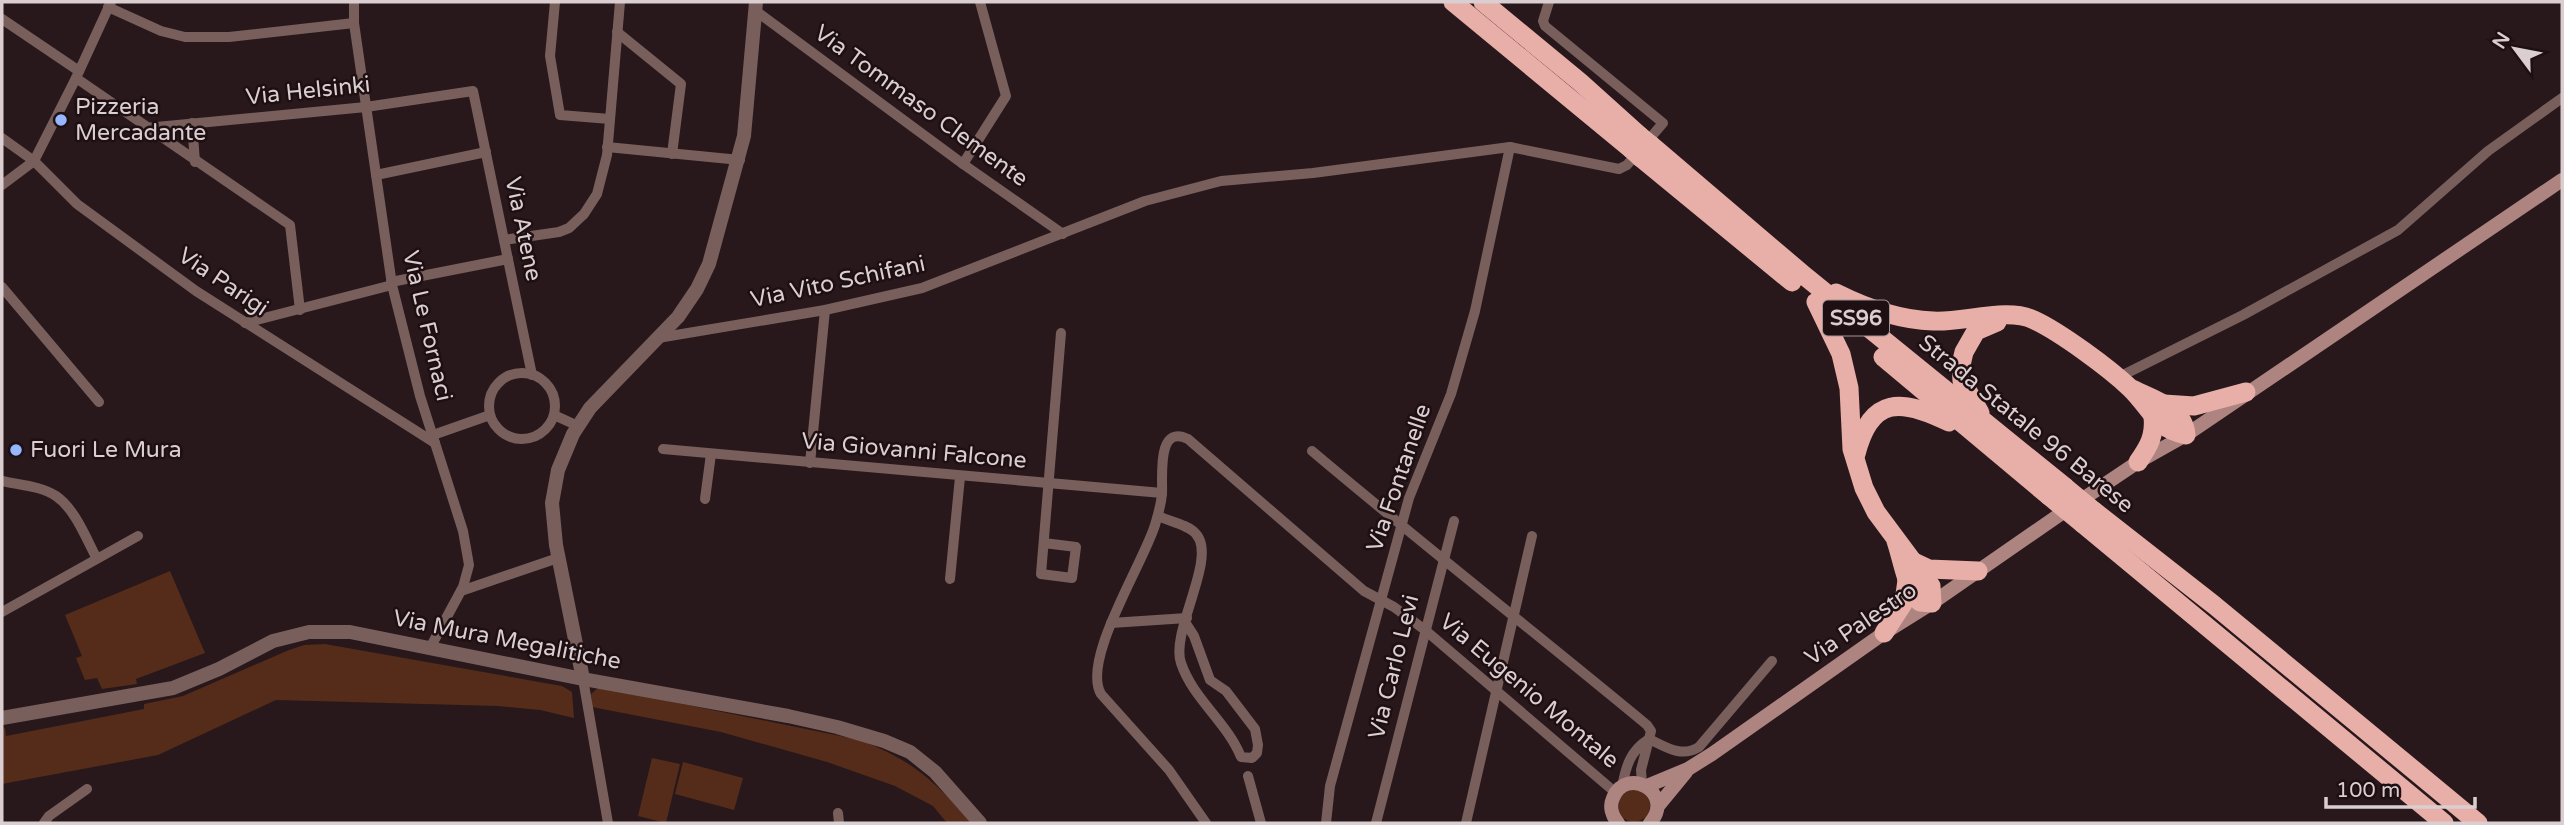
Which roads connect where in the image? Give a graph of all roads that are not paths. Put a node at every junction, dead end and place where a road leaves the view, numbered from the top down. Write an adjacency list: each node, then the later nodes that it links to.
1 (354, 2): 11 (street, Via Le Fornaci)
2 (555, 2): 17 (street)
3 (620, 2): 12 (street)
4 (980, 2): 29 (street)
5 (1453, 2): 23 (highway, Strada Statale 96 Barese / SS96)
6 (1483, 2): 23 (highway, Strada Statale 96 Barese / SS96)
7 (1549, 2): 22 (street, Via Vito Schifani)
8 (110, 4): 11 (street); 13 (street)
9 (756, 6): 26 (street); 29 (street, Via Tommaso Clemente)
10 (2, 19): 13 (street)
11 (354, 23): 16 (street, Via Le Fornaci)
12 (617, 32): 17 (street); 25 (street)
13 (78, 75): 19 (street); 27 (street)
14 (473, 91): 16 (street, Via Helsinki); 24 (street, Via Atene)
15 (2562, 98): 47 (street)
16 (366, 107): 18 (street, Via Helsinki); 30 (street, Via Le Fornaci)
17 (610, 119): 21 (street)
18 (192, 122): 19 (street, Via Helsinki); 28 (street)
19 (146, 128): 28 (street)
20 (2, 138): 27 (street, Via Parigi)
21 (607, 147): 25 (street); 34 (street)
22 (1510, 147): 33 (street, Via Vito Schifani); 71 (street, Via Fontanelle)
23 (1641, 147): 36 (highway, Strada Statale 96 Barese / SS96); 39 (highway, Strada Statale 96 Barese / SS96)
24 (486, 152): 30 (street); 34 (street, Via Atene)
25 (672, 154): 26 (street)
26 (740, 160): 45 (street)
27 (34, 161): 32 (street); 43 (street, Via Parigi)
28 (195, 162): 40 (street)
29 (963, 164): 33 (street, Via Tommaso Clemente)
30 (376, 175): 37 (street, Via Le Fornaci)
31 (2562, 180): 48 (main road, Via Palestro)
32 (2, 185)
33 (1063, 234): 41 (street, Via Vito Schifani)
34 (504, 240): 35 (street, Via Atene)
35 (508, 259): 37 (street); 46 (street, Via Atene)
36 (1806, 277): 42 (highway); 54 (highway, Strada Statale 96 Barese / SS96)
37 (391, 284): 40 (street); 56 (street, Via Le Fornaci)
38 (2, 287): 49 (street)
39 (1816, 302): 54 (highway, Strada Statale 96 Barese / SS96); 60 (highway)
40 (300, 310): 43 (street)
41 (825, 310): 45 (street, Via Vito Schifani); 62 (street)
42 (2016, 315): 47 (highway); 54 (highway)
43 (245, 323): 56 (street, Via Parigi)
44 (1061, 333): 65 (street)
45 (658, 338): 53 (street)
46 (532, 375): 51 (street); 52 (street)
47 (2123, 383): 50 (highway)
48 (2246, 392): 50 (highway); 55 (main road, Via Palestro)
49 (99, 402)
50 (2159, 410): 55 (highway); 61 (highway)
51 (490, 415): 52 (street); 56 (street)
52 (554, 415): 53 (street)
53 (578, 425): 76 (street)
54 (1984, 432): 60 (highway); 69 (highway, Strada Statale 96 Barese / SS96, bridge)
55 (2186, 435): 61 (main road, Via Palestro)
56 (434, 439): 81 (street, Via Le Fornaci)
57 (663, 449): 59 (street, Via Giovanni Falcone)
58 (1312, 451): 71 (street)
59 (711, 454): 62 (street, Via Giovanni Falcone); 67 (street)
60 (1854, 462): 78 (highway)
61 (2138, 462): 79 (main road, Via Palestro)
62 (810, 463): 63 (street, Via Giovanni Falcone)
63 (960, 477): 65 (street, Via Giovanni Falcone); 80 (street)
64 (2, 481): 75 (street)
65 (1049, 484): 66 (street, Via Giovanni Falcone); 74 (street)
66 (1162, 494): 68 (street); 82 (street, Via Eugenio Montale)
67 (705, 499)
68 (1158, 516): 86 (street); 87 (street)
69 (2088, 517): 112 (highway, Strada Statale 96 Barese / SS96); 113 (highway, Strada Statale 96 Barese / SS96)
70 (1454, 521): 77 (street, Via Carlo Levi)
71 (1402, 527): 77 (street); 82 (street, Via Fontanelle)
72 (138, 536): 75 (street)
73 (1532, 536): 85 (street)
74 (1044, 543)
75 (96, 557): 84 (street)
76 (558, 558): 81 (street); 92 (street)
77 (1444, 561): 85 (street); 88 (street, Via Carlo Levi)
78 (1910, 570): 79 (highway); 83 (highway); 89 (highway)
79 (1978, 571): 83 (main road, Via Palestro)
80 (950, 579)
81 (461, 592): 90 (street, Via Le Fornaci)
82 (1381, 599): 88 (street, Via Eugenio Montale); 108 (street, Via Fontanelle)
83 (1932, 603): 89 (main road, Via Palestro)
84 (2, 612)
85 (1513, 614): 93 (street); 95 (street)
86 (1186, 620): 87 (street); 96 (street); 96 (street)
87 (1111, 624): 106 (street)
88 (1425, 630): 93 (street, Via Eugenio Montale); 109 (street, Via Carlo Levi)
89 (1884, 633): 97 (main road, Via Palestro)
90 (430, 648): 92 (street, Via Mura Megalitiche); 94 (street, Via Mura Megalitiche)
91 (1772, 661): 95 (street)
92 (583, 679): 104 (street); 105 (street, Via Mura Megalitiche)
93 (1495, 689): 100 (street, Via Eugenio Montale); 110 (street)
94 (2, 718)
95 (1649, 738): 98 (street); 100 (street)
96 (1247, 758): 107 (street)
97 (1688, 769): 98 (main road, Via Palestro); 102 (main road, Via Palestro)
98 (1644, 785): 100 (main road, Via Palestro); 102 (main road)
99 (87, 789): 103 (street)
100 (1619, 790): 101 (main road)
101 (1615, 817): 111 (main road)
102 (1654, 818)
103 (44, 823)
104 (608, 823)
105 (980, 823)
106 (1206, 823)
107 (1261, 823)
108 (1326, 823)
109 (1376, 823)
110 (1465, 823)
111 (1599, 823)
112 (2444, 823)
113 (2478, 823)

